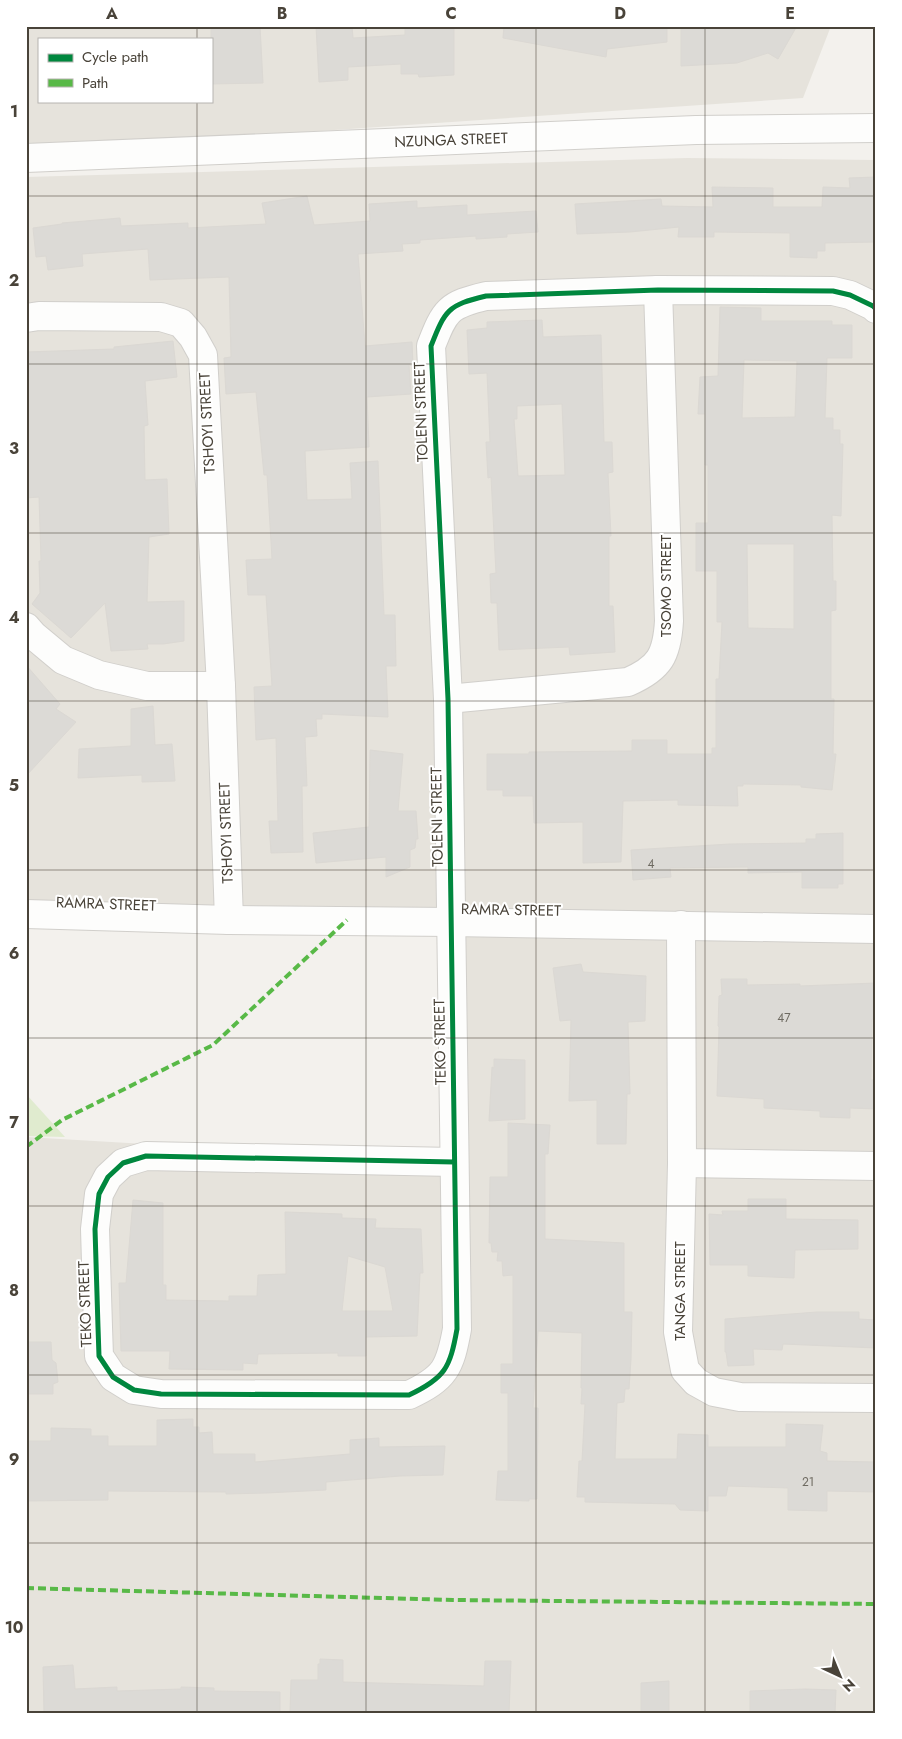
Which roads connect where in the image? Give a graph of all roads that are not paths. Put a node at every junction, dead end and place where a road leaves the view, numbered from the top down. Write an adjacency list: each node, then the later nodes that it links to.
1 (876, 128): 2 (street, NZUNGA STREET)
2 (26, 158)
3 (658, 290): 4 (street, TOLENI STREET); 8 (street, TSOMO STREET); 8 (street, TOLENI STREET)
4 (876, 309)
5 (26, 318): 7 (street, TSHOYI STREET)
6 (26, 627): 7 (street)
7 (221, 686): 10 (street, TSHOYI STREET)
8 (448, 699): 11 (street, TOLENI STREET)
9 (26, 914): 10 (street, RAMRA STREET)
10 (229, 920): 11 (street, RAMRA STREET)
11 (452, 922): 12 (street, RAMRA STREET); 14 (street, TEKO STREET)
12 (681, 925): 13 (street, RAMRA STREET); 15 (street, TANGA STREET)
13 (876, 930)
14 (454, 1162): 14 (street, TEKO STREET)
15 (682, 1164): 16 (street); 17 (street, TANGA STREET)
16 (876, 1166)
17 (876, 1398)

